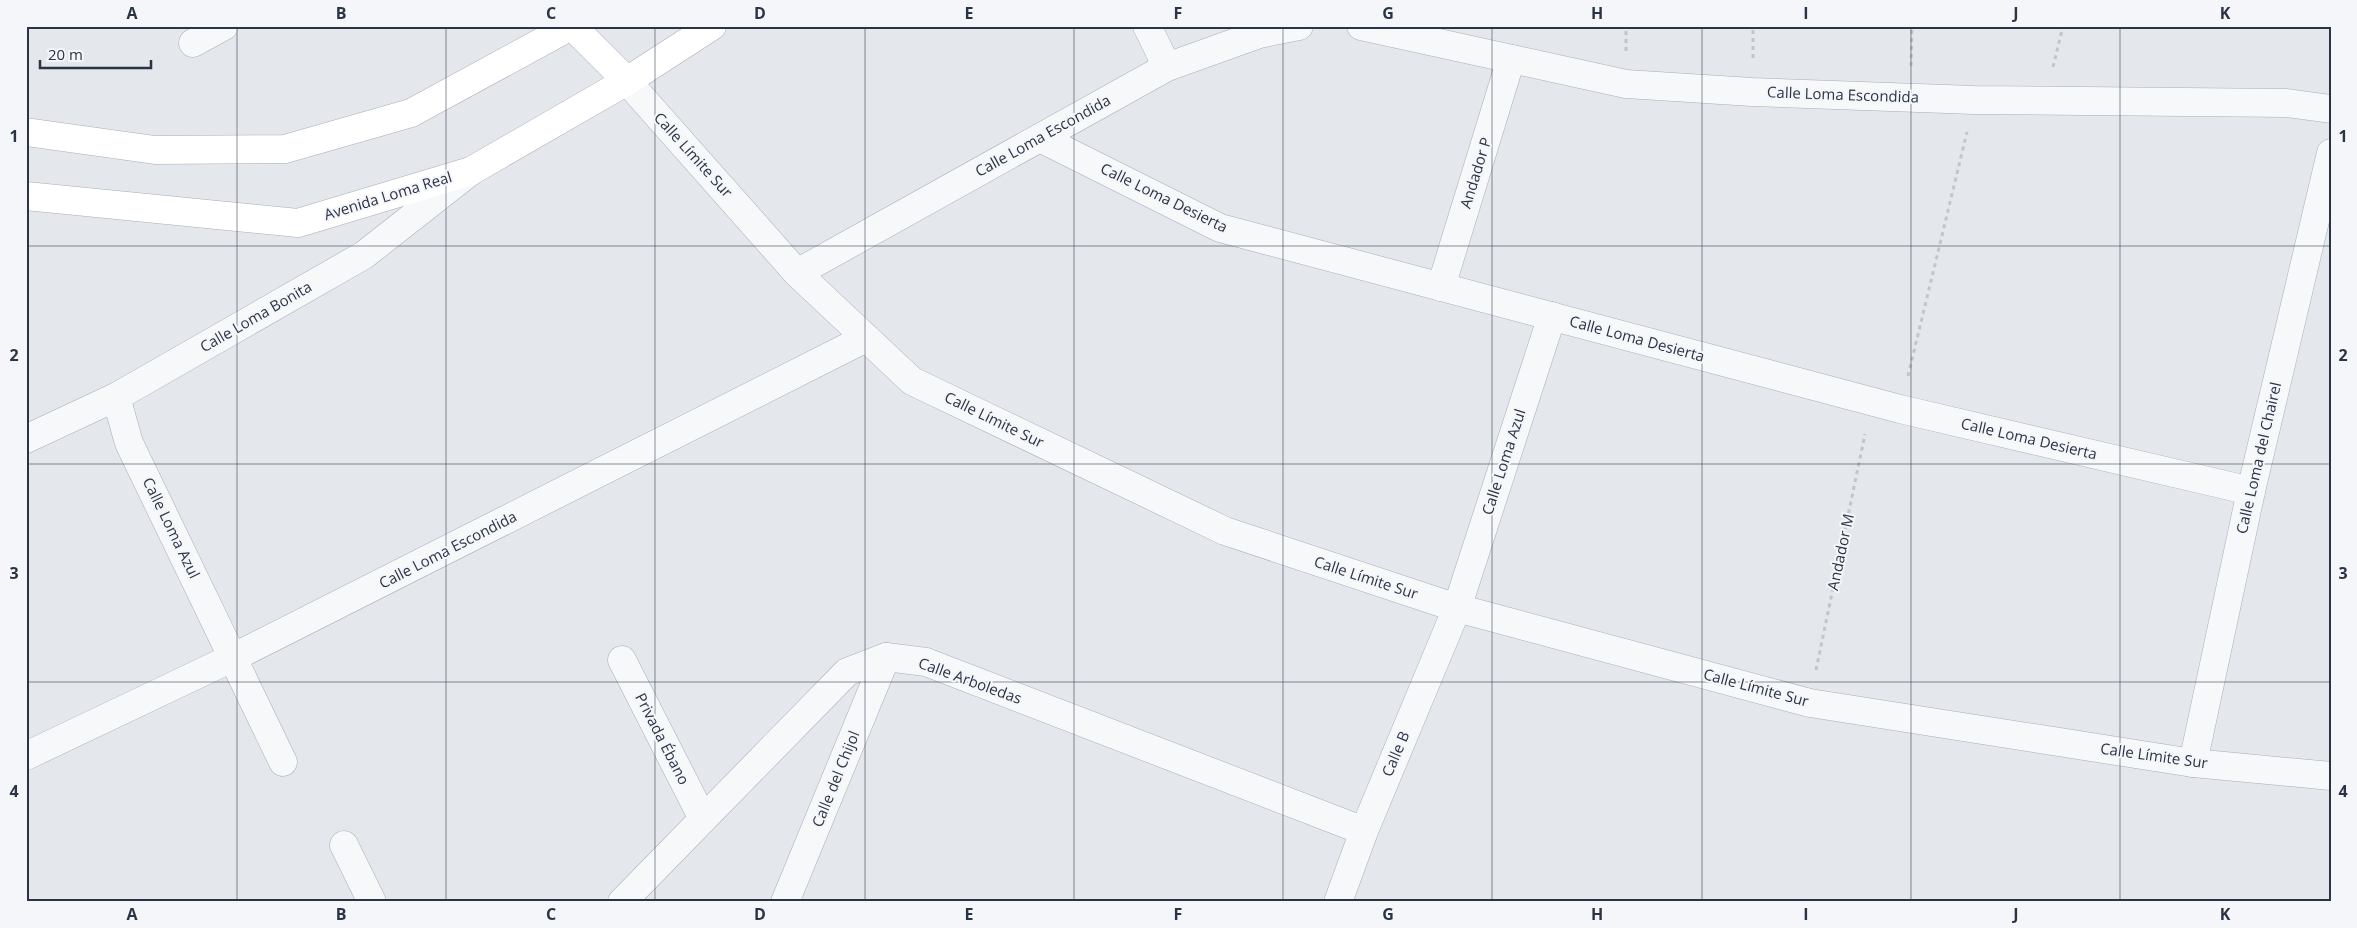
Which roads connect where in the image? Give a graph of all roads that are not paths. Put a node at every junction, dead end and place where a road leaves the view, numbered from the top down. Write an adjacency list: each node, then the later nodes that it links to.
1 (224, 26): 7 (street)
2 (572, 26): 10 (main road, Calle Límite Sur); 12 (main road)
3 (712, 26): 10 (main road, Avenida Loma Real)
4 (1147, 26): 9 (street)
5 (1299, 26): 9 (street, Calle Loma Escondida)
6 (1361, 26): 8 (street, Calle Loma Escondida)
7 (192, 43)
8 (1512, 59): 11 (street, Calle Loma Escondida); 18 (street, Andador P)
9 (1167, 68): 13 (street, Calle Loma Escondida)
10 (627, 81): 15 (main road, Avenida Loma Real); 17 (street, Calle Límite Sur)
11 (2331, 109)
12 (26, 132)
13 (1040, 138): 17 (street, Calle Loma Escondida); 18 (street, Calle Loma Desierta)
14 (2331, 153): 23 (street, Calle Loma del Chairel)
15 (471, 171): 16 (main road, Avenida Loma Real); 21 (street, Calle Loma Bonita)
16 (26, 196)
17 (798, 273): 20 (street, Calle Límite Sur)
18 (1441, 287): 19 (street, Calle Loma Desierta)
19 (1552, 316): 23 (street, Calle Loma Desierta); 24 (street, Calle Loma Azul)
20 (866, 338): 24 (street, Calle Límite Sur); 25 (street, Calle Loma Escondida)
21 (116, 397): 22 (street, Calle Loma Bonita); 25 (street, Calle Loma Azul)
22 (26, 438)
23 (2251, 492): 30 (street, Calle Loma del Chairel)
24 (1457, 608): 30 (street, Calle Límite Sur); 33 (street, Calle B)
25 (234, 657): 28 (street, Calle Loma Escondida); 29 (street, Calle Loma Azul)
26 (886, 657): 32 (street, Calle Arboledas); 33 (street, Calle Arboledas); 37 (street, Calle del Chijol)
27 (622, 660): 32 (street, Privada Ébano)
28 (26, 756)
29 (283, 762)
30 (2193, 763): 31 (street, Calle Límite Sur)
31 (2331, 776)
32 (703, 819): 36 (street, Calle Arboledas)
33 (1364, 831): 38 (street, Calle B)
34 (344, 844): 35 (street)
35 (372, 902)
36 (622, 902)
37 (785, 902)
38 (1338, 902)

